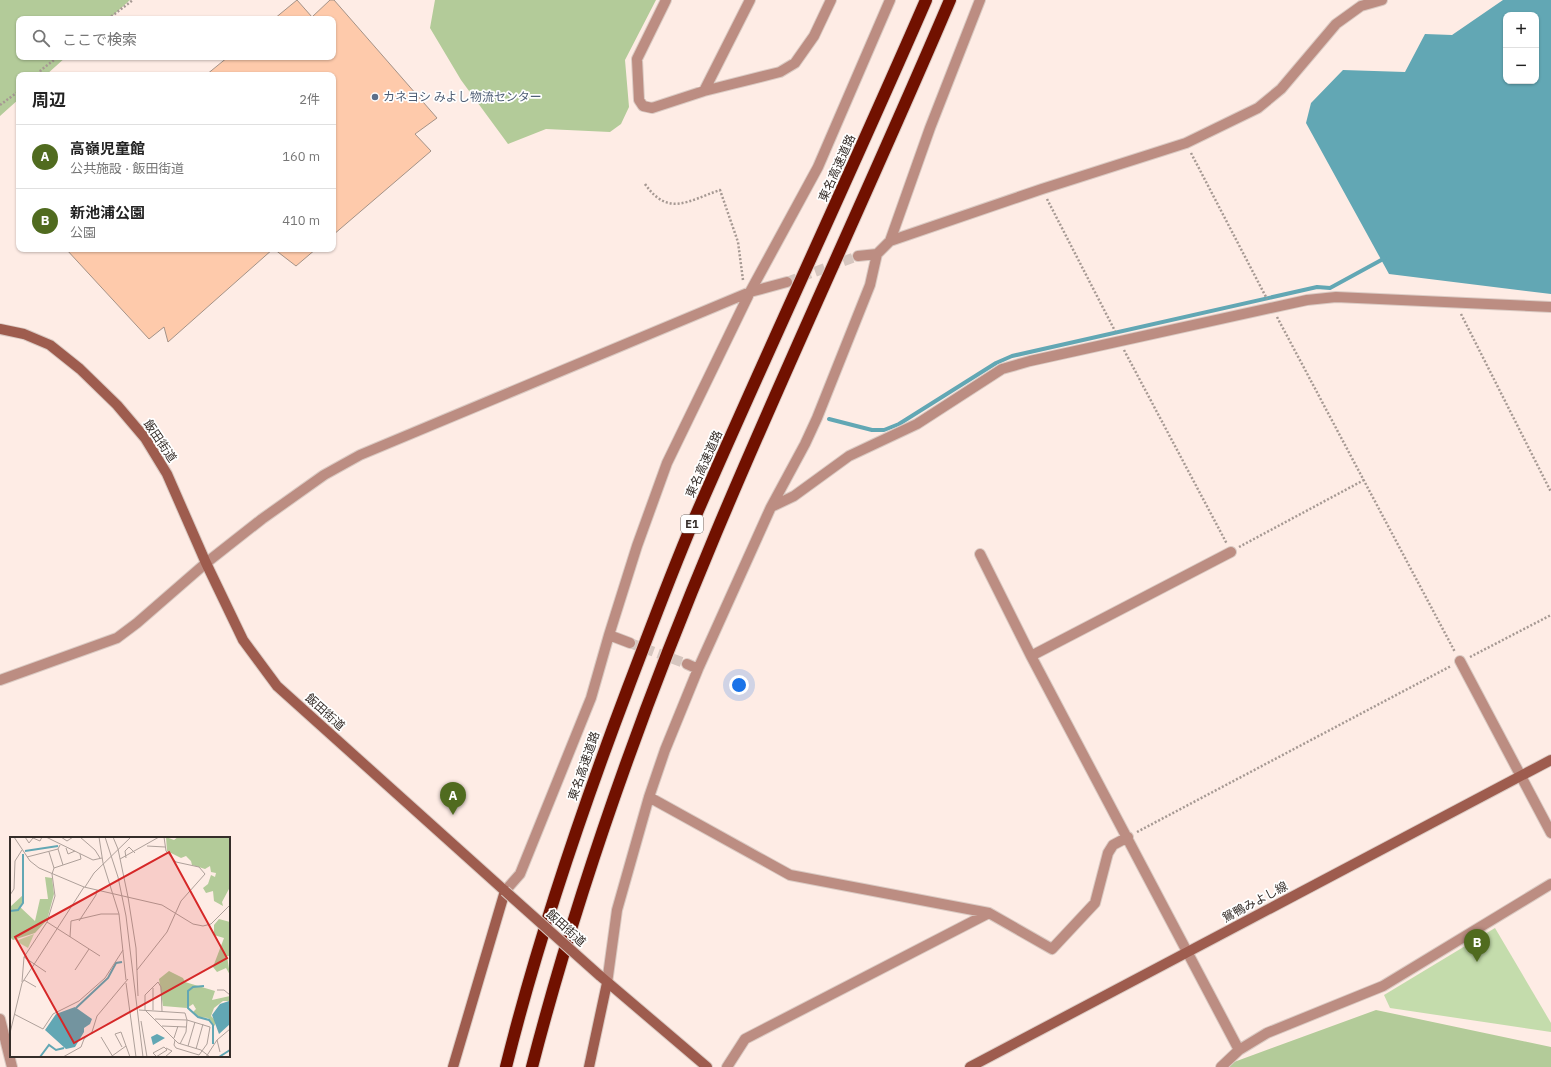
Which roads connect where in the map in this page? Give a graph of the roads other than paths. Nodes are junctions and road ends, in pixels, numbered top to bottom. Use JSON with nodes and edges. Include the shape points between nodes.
{"nodes":[{"id":1,"x":666,"y":0,"type":"edge"},
{"id":2,"x":750,"y":0,"type":"edge"},
{"id":3,"x":831,"y":0,"type":"edge"},
{"id":4,"x":890,"y":0,"type":"edge"},
{"id":5,"x":926,"y":0,"type":"edge"},
{"id":6,"x":950,"y":0,"type":"edge"},
{"id":7,"x":980,"y":0,"type":"edge"},
{"id":8,"x":1382,"y":0,"type":"edge"},
{"id":9,"x":704,"y":91,"type":"junction"},
{"id":10,"x":890,"y":241,"type":"junction"},
{"id":11,"x":877,"y":254,"type":"junction"},
{"id":12,"x":858,"y":256,"type":"tunnel mouth"},
{"id":13,"x":787,"y":282,"type":"tunnel mouth"},
{"id":14,"x":750,"y":292,"type":"junction"},
{"id":15,"x":1551,"y":307,"type":"edge"},
{"id":16,"x":0,"y":329,"type":"edge"},
{"id":17,"x":771,"y":507,"type":"junction"},
{"id":18,"x":1231,"y":552,"type":"road end"},
{"id":19,"x":980,"y":554,"type":"dead end"},
{"id":20,"x":206,"y":563,"type":"junction"},
{"id":21,"x":609,"y":635,"type":"junction"},
{"id":22,"x":630,"y":644,"type":"tunnel mouth"},
{"id":23,"x":1031,"y":656,"type":"junction"},
{"id":24,"x":1460,"y":662,"type":"road end"},
{"id":25,"x":687,"y":664,"type":"tunnel mouth"},
{"id":26,"x":698,"y":669,"type":"junction"},
{"id":27,"x":0,"y":680,"type":"edge"},
{"id":28,"x":1551,"y":760,"type":"edge"},
{"id":29,"x":1520,"y":776,"type":"junction"},
{"id":30,"x":649,"y":797,"type":"junction"},
{"id":31,"x":1551,"y":833,"type":"edge"},
{"id":32,"x":1128,"y":837,"type":"junction"},
{"id":33,"x":1551,"y":884,"type":"edge"},
{"id":34,"x":505,"y":891,"type":"junction"},
{"id":35,"x":989,"y":913,"type":"junction"},
{"id":36,"x":1189,"y":952,"type":"junction"},
{"id":37,"x":606,"y":983,"type":"junction"},
{"id":38,"x":0,"y":1020,"type":"edge"},
{"id":39,"x":1239,"y":1050,"type":"junction"},
{"id":40,"x":12,"y":1067,"type":"edge"},
{"id":41,"x":453,"y":1067,"type":"edge"},
{"id":42,"x":506,"y":1067,"type":"edge"},
{"id":43,"x":532,"y":1067,"type":"edge"},
{"id":44,"x":589,"y":1067,"type":"edge"},
{"id":45,"x":707,"y":1067,"type":"edge"},
{"id":46,"x":727,"y":1067,"type":"edge"},
{"id":47,"x":970,"y":1067,"type":"edge"},
{"id":48,"x":1221,"y":1067,"type":"edge"}],
"edges":[{"from":1,"to":9,"type":"street","via":[[636,59],[639,100],[643,106],[652,108]]},
{"from":2,"to":9,"type":"street"},
{"from":3,"to":9,"type":"street","via":[[814,36],[795,63],[780,72]]},
{"from":4,"to":14,"type":"street","via":[[818,167]]},
{"from":5,"to":42,"type":"highway","name":"東名高速道路","number":"E1","via":[[692,524],[649,633],[602,756],[556,893],[524,997]]},
{"from":6,"to":43,"type":"highway","number":"E1","via":[[768,412],[672,643],[626,764],[579,901]]},
{"from":7,"to":10,"type":"street","via":[[932,121]]},
{"from":8,"to":10,"type":"street","via":[[1360,6],[1336,24],[1281,89],[1258,108],[1186,143]]},
{"from":10,"to":11,"type":"street"},
{"from":11,"to":12,"type":"street"},
{"from":11,"to":17,"type":"street","via":[[870,285],[817,418]]},
{"from":13,"to":14,"type":"street"},
{"from":14,"to":20,"type":"street","via":[[360,455],[324,475]]},
{"from":14,"to":21,"type":"street","via":[[667,463]]},
{"from":15,"to":17,"type":"street","via":[[1336,297],[1307,300],[1030,361],[1002,369],[917,424],[849,456],[794,496]]},
{"from":16,"to":20,"type":"main road","name":"飯田街道","via":[[33,336],[56,348],[117,405],[145,438],[166,474]]},
{"from":17,"to":26,"type":"street"},
{"from":18,"to":23,"type":"street"},
{"from":19,"to":23,"type":"street"},
{"from":20,"to":27,"type":"street","via":[[117,638]]},
{"from":20,"to":34,"type":"main road","name":"飯田街道","via":[[243,640],[277,686]]},
{"from":21,"to":22,"type":"street"},
{"from":21,"to":34,"type":"street","via":[[586,713],[520,874]]},
{"from":23,"to":32,"type":"street"},
{"from":24,"to":29,"type":"street"},
{"from":25,"to":26,"type":"street"},
{"from":26,"to":30,"type":"street"},
{"from":28,"to":29,"type":"main road","name":"鴛鴨みよし線"},
{"from":29,"to":31,"type":"street"},
{"from":29,"to":36,"type":"main road","name":"鴛鴨みよし線"},
{"from":30,"to":35,"type":"street","via":[[790,875]]},
{"from":30,"to":37,"type":"street","via":[[617,910]]},
{"from":32,"to":35,"type":"street","via":[[1108,853],[1095,902],[1052,949]]},
{"from":32,"to":36,"type":"street"},
{"from":33,"to":39,"type":"street","via":[[1383,986],[1267,1033]]},
{"from":34,"to":37,"type":"main road","name":"飯田街道","bridge":true},
{"from":34,"to":41,"type":"main road"},
{"from":35,"to":46,"type":"street","via":[[745,1039]]},
{"from":36,"to":39,"type":"street"},
{"from":36,"to":47,"type":"main road","name":"鴛鴨みよし線"},
{"from":37,"to":44,"type":"main road"},
{"from":37,"to":45,"type":"main road","name":"飯田街道"},
{"from":38,"to":40,"type":"street"},
{"from":39,"to":48,"type":"street"}]}
